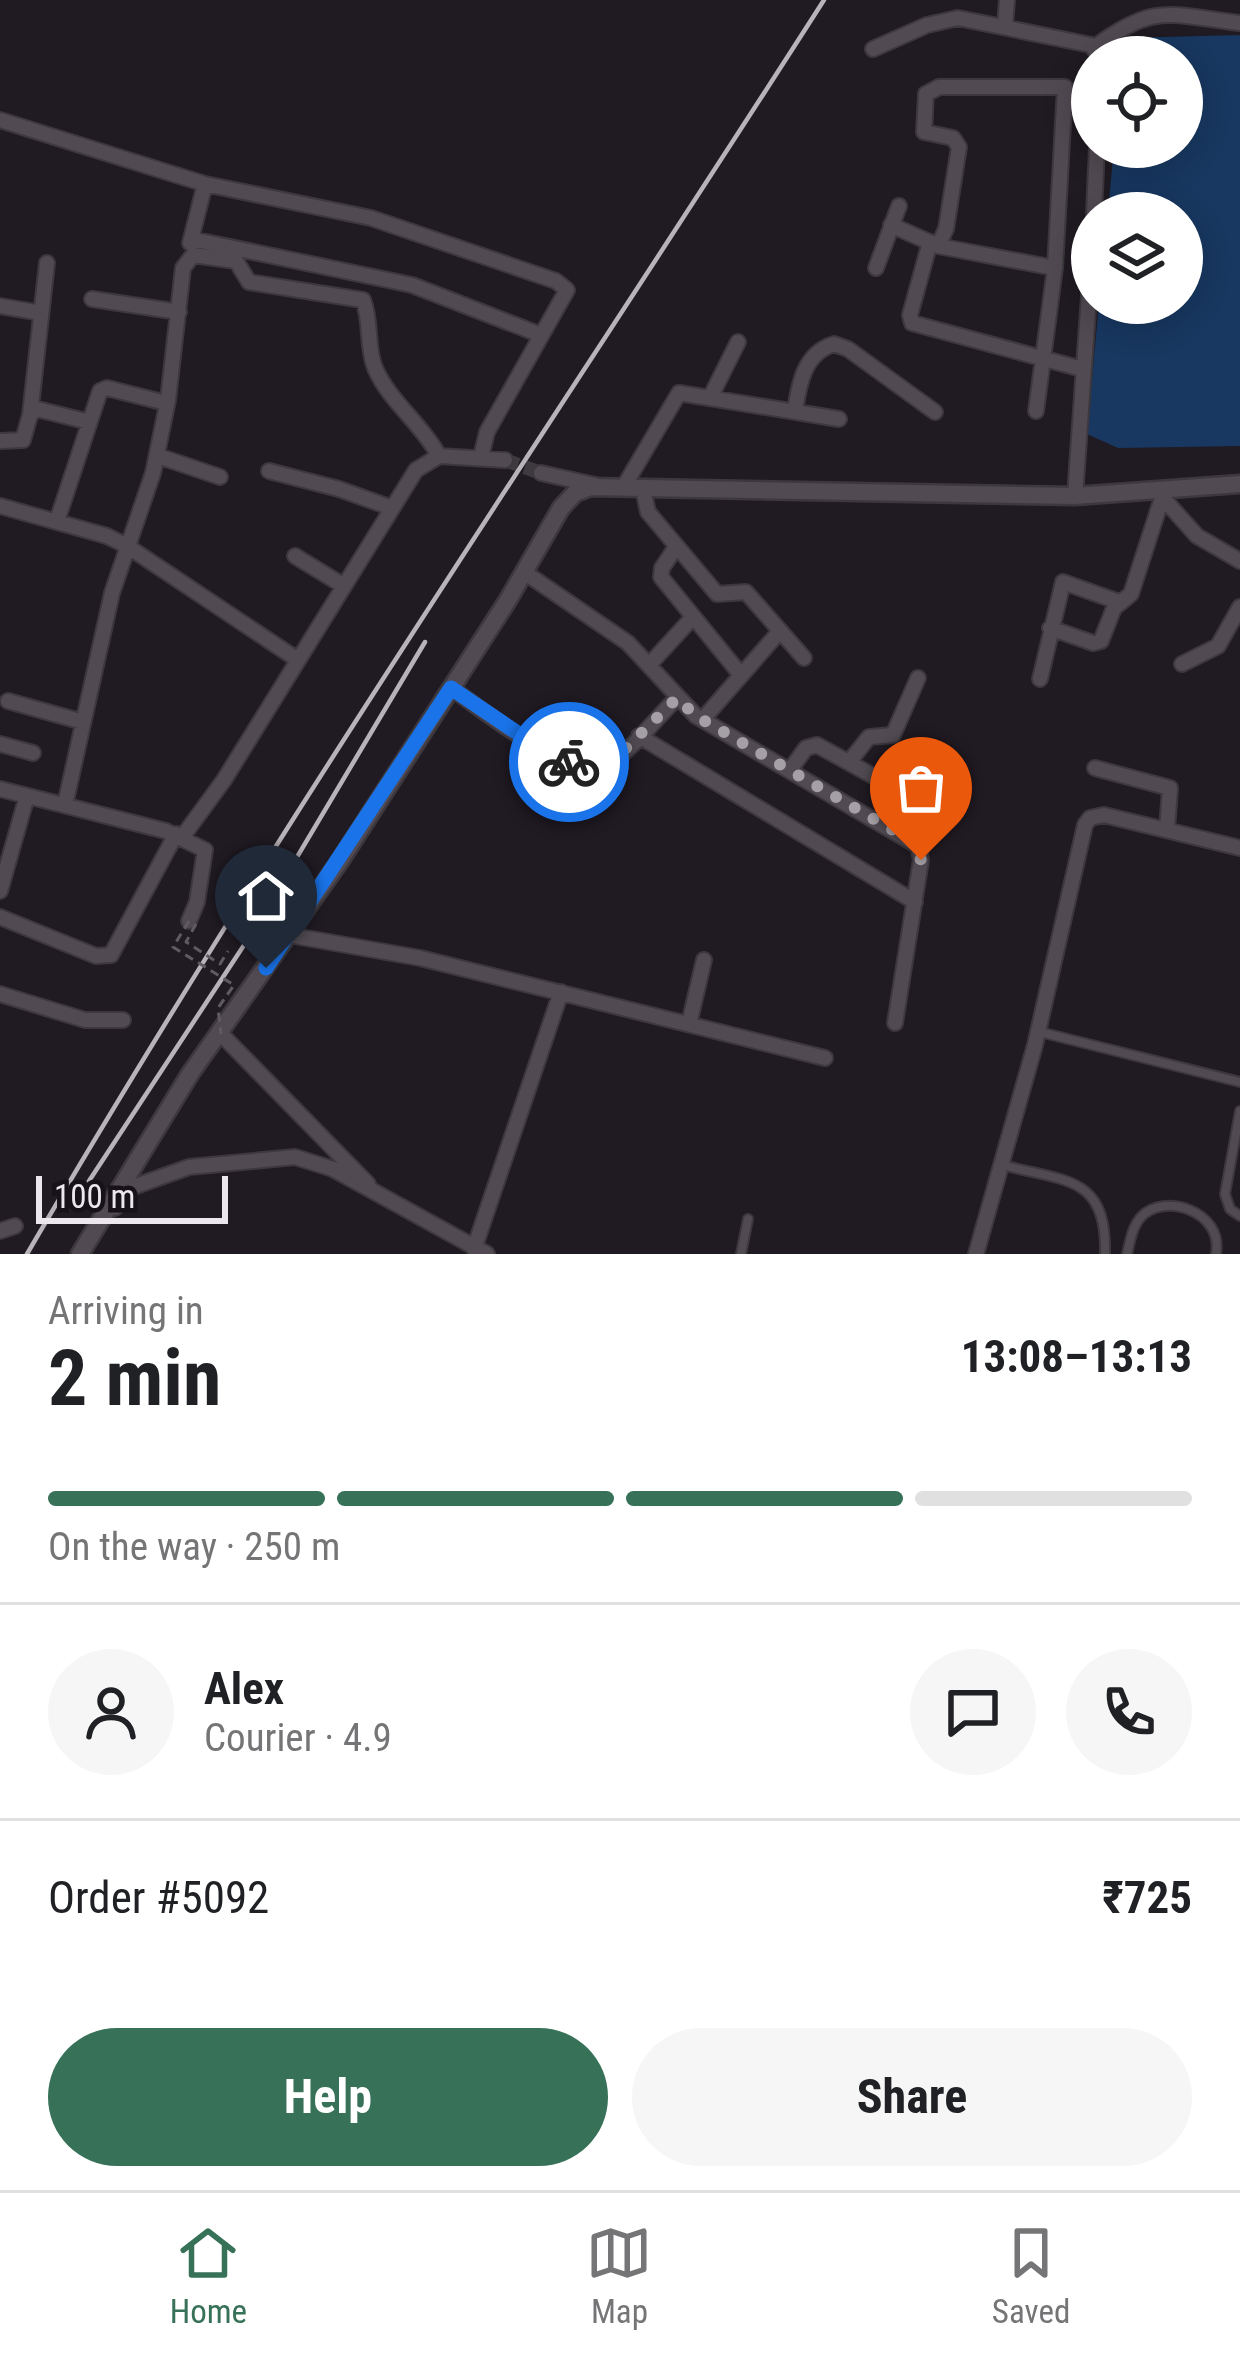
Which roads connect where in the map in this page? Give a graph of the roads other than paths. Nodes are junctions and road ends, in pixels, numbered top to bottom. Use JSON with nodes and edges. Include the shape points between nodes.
{"nodes":[{"id":1,"x":1007,"y":0,"type":"edge"},
{"id":2,"x":1240,"y":23,"type":"edge"},
{"id":3,"x":1005,"y":26,"type":"junction"},
{"id":4,"x":1118,"y":36,"type":"edge"},
{"id":5,"x":1071,"y":44,"type":"edge"},
{"id":6,"x":873,"y":49,"type":"dead end"},
{"id":7,"x":0,"y":120,"type":"edge"},
{"id":8,"x":205,"y":184,"type":"junction"},
{"id":9,"x":898,"y":206,"type":"dead end"},
{"id":10,"x":891,"y":225,"type":"junction"},
{"id":11,"x":191,"y":239,"type":"junction"},
{"id":12,"x":934,"y":244,"type":"junction"},
{"id":13,"x":186,"y":259,"type":"junction"},
{"id":14,"x":46,"y":262,"type":"dead end"},
{"id":15,"x":876,"y":268,"type":"dead end"},
{"id":16,"x":1054,"y":268,"type":"junction"},
{"id":17,"x":92,"y":299,"type":"dead end"},
{"id":18,"x":0,"y":306,"type":"edge"},
{"id":19,"x":179,"y":312,"type":"junction"},
{"id":20,"x":41,"y":313,"type":"junction"},
{"id":21,"x":1086,"y":324,"type":"edge"},
{"id":22,"x":541,"y":335,"type":"junction"},
{"id":23,"x":738,"y":342,"type":"dead end"},
{"id":24,"x":1045,"y":361,"type":"junction"},
{"id":25,"x":1082,"y":369,"type":"junction"},
{"id":26,"x":711,"y":397,"type":"junction"},
{"id":27,"x":168,"y":400,"type":"junction"},
{"id":28,"x":1036,"y":411,"type":"dead end"},
{"id":29,"x":795,"y":412,"type":"junction"},
{"id":30,"x":935,"y":412,"type":"dead end"},
{"id":31,"x":30,"y":415,"type":"junction"},
{"id":32,"x":838,"y":419,"type":"dead end"},
{"id":33,"x":89,"y":422,"type":"junction"},
{"id":34,"x":0,"y":441,"type":"edge"},
{"id":35,"x":158,"y":456,"type":"junction"},
{"id":36,"x":439,"y":456,"type":"junction"},
{"id":37,"x":481,"y":457,"type":"junction"},
{"id":38,"x":505,"y":460,"type":"tunnel mouth"},
{"id":39,"x":269,"y":471,"type":"dead end"},
{"id":40,"x":541,"y":473,"type":"tunnel mouth"},
{"id":41,"x":220,"y":477,"type":"dead end"},
{"id":42,"x":1240,"y":484,"type":"edge"},
{"id":43,"x":615,"y":488,"type":"junction"},
{"id":44,"x":644,"y":489,"type":"junction"},
{"id":45,"x":1159,"y":493,"type":"junction"},
{"id":46,"x":1076,"y":496,"type":"junction"},
{"id":47,"x":0,"y":506,"type":"edge"},
{"id":48,"x":392,"y":508,"type":"junction"},
{"id":49,"x":57,"y":521,"type":"junction"},
{"id":50,"x":127,"y":546,"type":"junction"},
{"id":51,"x":676,"y":547,"type":"junction"},
{"id":52,"x":295,"y":556,"type":"dead end"},
{"id":53,"x":1240,"y":560,"type":"edge"},
{"id":54,"x":524,"y":572,"type":"junction"},
{"id":55,"x":344,"y":586,"type":"junction"},
{"id":56,"x":1120,"y":602,"type":"junction"},
{"id":57,"x":1240,"y":607,"type":"edge"},
{"id":58,"x":693,"y":617,"type":"junction"},
{"id":59,"x":1051,"y":628,"type":"junction"},
{"id":60,"x":781,"y":631,"type":"junction"},
{"id":61,"x":803,"y":658,"type":"dead end"},
{"id":62,"x":298,"y":660,"type":"junction"},
{"id":63,"x":650,"y":664,"type":"junction"},
{"id":64,"x":1182,"y":664,"type":"dead end"},
{"id":65,"x":741,"y":674,"type":"junction"},
{"id":66,"x":918,"y":678,"type":"dead end"},
{"id":67,"x":1040,"y":679,"type":"dead end"},
{"id":68,"x":451,"y":688,"type":"junction"},
{"id":69,"x":677,"y":698,"type":"junction"},
{"id":70,"x":8,"y":701,"type":"dead end"},
{"id":71,"x":703,"y":719,"type":"junction"},
{"id":72,"x":83,"y":722,"type":"junction"},
{"id":73,"x":639,"y":736,"type":"junction"},
{"id":74,"x":0,"y":744,"type":"edge"},
{"id":75,"x":33,"y":753,"type":"dead end"},
{"id":76,"x":849,"y":762,"type":"junction"},
{"id":77,"x":1095,"y":768,"type":"dead end"},
{"id":78,"x":790,"y":770,"type":"junction"},
{"id":79,"x":884,"y":782,"type":"dead end"},
{"id":80,"x":0,"y":789,"type":"edge"},
{"id":81,"x":27,"y":796,"type":"junction"},
{"id":82,"x":64,"y":805,"type":"junction"},
{"id":83,"x":1167,"y":830,"type":"junction"},
{"id":84,"x":179,"y":835,"type":"junction"},
{"id":85,"x":1240,"y":848,"type":"edge"},
{"id":86,"x":0,"y":891,"type":"edge"},
{"id":87,"x":915,"y":902,"type":"junction"},
{"id":88,"x":0,"y":917,"type":"edge"},
{"id":89,"x":192,"y":923,"type":"road end"},
{"id":90,"x":289,"y":935,"type":"junction"},
{"id":91,"x":704,"y":960,"type":"dead end"},
{"id":92,"x":560,"y":992,"type":"junction"},
{"id":93,"x":0,"y":994,"type":"edge"},
{"id":94,"x":123,"y":1020,"type":"dead end"},
{"id":95,"x":895,"y":1023,"type":"dead end"},
{"id":96,"x":689,"y":1024,"type":"junction"},
{"id":97,"x":1038,"y":1032,"type":"junction"},
{"id":98,"x":220,"y":1034,"type":"junction"},
{"id":99,"x":825,"y":1058,"type":"dead end"},
{"id":100,"x":1240,"y":1082,"type":"edge"},
{"id":101,"x":1240,"y":1111,"type":"edge"},
{"id":102,"x":1001,"y":1165,"type":"junction"},
{"id":103,"x":378,"y":1195,"type":"junction"},
{"id":104,"x":1240,"y":1216,"type":"edge"},
{"id":105,"x":748,"y":1219,"type":"dead end"},
{"id":106,"x":88,"y":1246,"type":"edge"},
{"id":107,"x":480,"y":1251,"type":"edge"},
{"id":108,"x":741,"y":1254,"type":"edge"},
{"id":109,"x":976,"y":1254,"type":"edge"},
{"id":110,"x":1105,"y":1254,"type":"edge"},
{"id":111,"x":1127,"y":1254,"type":"edge"},
{"id":112,"x":1216,"y":1254,"type":"edge"}],
"edges":[{"from":1,"to":3,"type":"street"},
{"from":2,"to":4,"type":"street","via":[[1143,16]]},
{"from":3,"to":5,"type":"street"},
{"from":3,"to":6,"type":"street","via":[[946,20]]},
{"from":7,"to":8,"type":"street"},
{"from":8,"to":11,"type":"street"},
{"from":8,"to":22,"type":"street","via":[[370,218],[556,281],[567,290]]},
{"from":9,"to":10,"type":"street"},
{"from":10,"to":12,"type":"street"},
{"from":10,"to":15,"type":"street"},
{"from":11,"to":13,"type":"street"},
{"from":11,"to":22,"type":"street","via":[[412,285]]},
{"from":12,"to":16,"type":"street"},
{"from":12,"to":16,"type":"street","via":[[946,229],[959,147],[924,132],[926,94],[939,87],[1061,86],[1067,93]]},
{"from":12,"to":24,"type":"street","via":[[912,323]]},
{"from":13,"to":19,"type":"street"},
{"from":13,"to":36,"type":"street","via":[[231,258],[249,282],[364,300],[375,368]]},
{"from":14,"to":20,"type":"street"},
{"from":16,"to":24,"type":"street"},
{"from":17,"to":19,"type":"street"},
{"from":18,"to":20,"type":"street"},
{"from":19,"to":27,"type":"street"},
{"from":20,"to":31,"type":"street"},
{"from":21,"to":25,"type":"street"},
{"from":22,"to":37,"type":"street"},
{"from":23,"to":26,"type":"street"},
{"from":24,"to":25,"type":"street"},
{"from":24,"to":28,"type":"street"},
{"from":25,"to":46,"type":"street"},
{"from":26,"to":29,"type":"street"},
{"from":26,"to":43,"type":"street","via":[[676,394]]},
{"from":27,"to":33,"type":"street","via":[[106,388]]},
{"from":27,"to":35,"type":"street"},
{"from":29,"to":30,"type":"street","via":[[812,357],[834,344]]},
{"from":29,"to":32,"type":"street"},
{"from":31,"to":33,"type":"street","via":[[43,409]]},
{"from":31,"to":34,"type":"street","via":[[23,440]]},
{"from":33,"to":49,"type":"street"},
{"from":35,"to":41,"type":"street"},
{"from":35,"to":50,"type":"street"},
{"from":36,"to":37,"type":"street"},
{"from":36,"to":48,"type":"street","via":[[416,470]]},
{"from":37,"to":38,"type":"street"},
{"from":39,"to":48,"type":"street"},
{"from":40,"to":43,"type":"street"},
{"from":42,"to":45,"type":"street"},
{"from":43,"to":44,"type":"street"},
{"from":43,"to":54,"type":"street","via":[[575,493]]},
{"from":44,"to":46,"type":"street"},
{"from":44,"to":51,"type":"street","via":[[648,512]]},
{"from":45,"to":46,"type":"street"},
{"from":45,"to":53,"type":"street","via":[[1187,528]]},
{"from":45,"to":56,"type":"street","via":[[1131,594]]},
{"from":47,"to":49,"type":"street"},
{"from":48,"to":55,"type":"street"},
{"from":49,"to":50,"type":"street"},
{"from":50,"to":62,"type":"street"},
{"from":50,"to":72,"type":"street"},
{"from":51,"to":58,"type":"street","via":[[662,577]]},
{"from":51,"to":60,"type":"street","via":[[716,594],[746,592]]},
{"from":52,"to":55,"type":"street"},
{"from":54,"to":63,"type":"street"},
{"from":54,"to":68,"type":"street"},
{"from":55,"to":62,"type":"street"},
{"from":56,"to":59,"type":"street","via":[[1096,644]]},
{"from":56,"to":59,"type":"street","via":[[1063,582]]},
{"from":57,"to":64,"type":"street","via":[[1218,646]]},
{"from":58,"to":63,"type":"street"},
{"from":58,"to":65,"type":"street"},
{"from":59,"to":67,"type":"street"},
{"from":60,"to":61,"type":"street"},
{"from":60,"to":65,"type":"street"},
{"from":62,"to":84,"type":"street","via":[[224,781]]},
{"from":63,"to":69,"type":"street"},
{"from":65,"to":71,"type":"street"},
{"from":66,"to":76,"type":"street","via":[[893,735],[869,736]]},
{"from":68,"to":73,"type":"street","via":[[574,764],[603,767]]},
{"from":68,"to":90,"type":"street"},
{"from":69,"to":71,"type":"street"},
{"from":69,"to":73,"type":"street"},
{"from":70,"to":72,"type":"street"},
{"from":71,"to":78,"type":"street"},
{"from":72,"to":82,"type":"street"},
{"from":73,"to":87,"type":"street"},
{"from":74,"to":75,"type":"street"},
{"from":76,"to":78,"type":"street","via":[[811,745]]},
{"from":76,"to":79,"type":"street"},
{"from":77,"to":83,"type":"street","via":[[1170,788]]},
{"from":78,"to":87,"type":"street","via":[[917,846]]},
{"from":80,"to":81,"type":"street"},
{"from":81,"to":82,"type":"street"},
{"from":81,"to":86,"type":"street"},
{"from":82,"to":84,"type":"street"},
{"from":83,"to":85,"type":"street"},
{"from":83,"to":97,"type":"street","via":[[1090,818]]},
{"from":84,"to":88,"type":"street","via":[[111,956]]},
{"from":84,"to":89,"type":"street","via":[[206,850]]},
{"from":87,"to":95,"type":"street"},
{"from":90,"to":92,"type":"street"},
{"from":90,"to":98,"type":"street"},
{"from":91,"to":96,"type":"street"},
{"from":92,"to":96,"type":"street"},
{"from":92,"to":107,"type":"street"},
{"from":93,"to":94,"type":"street","via":[[86,1020]]},
{"from":96,"to":99,"type":"street"},
{"from":97,"to":100,"type":"lane"},
{"from":97,"to":102,"type":"street"},
{"from":98,"to":103,"type":"street"},
{"from":98,"to":106,"type":"street"},
{"from":101,"to":104,"type":"lane","via":[[1225,1194]]},
{"from":102,"to":109,"type":"street"},
{"from":102,"to":110,"type":"lane","via":[[1086,1190],[1099,1205]]},
{"from":103,"to":106,"type":"street","via":[[295,1157],[189,1167],[133,1187]]},
{"from":103,"to":107,"type":"street"},
{"from":105,"to":108,"type":"lane"},
{"from":111,"to":112,"type":"lane","via":[[1136,1224],[1157,1207],[1208,1220]]}]}
